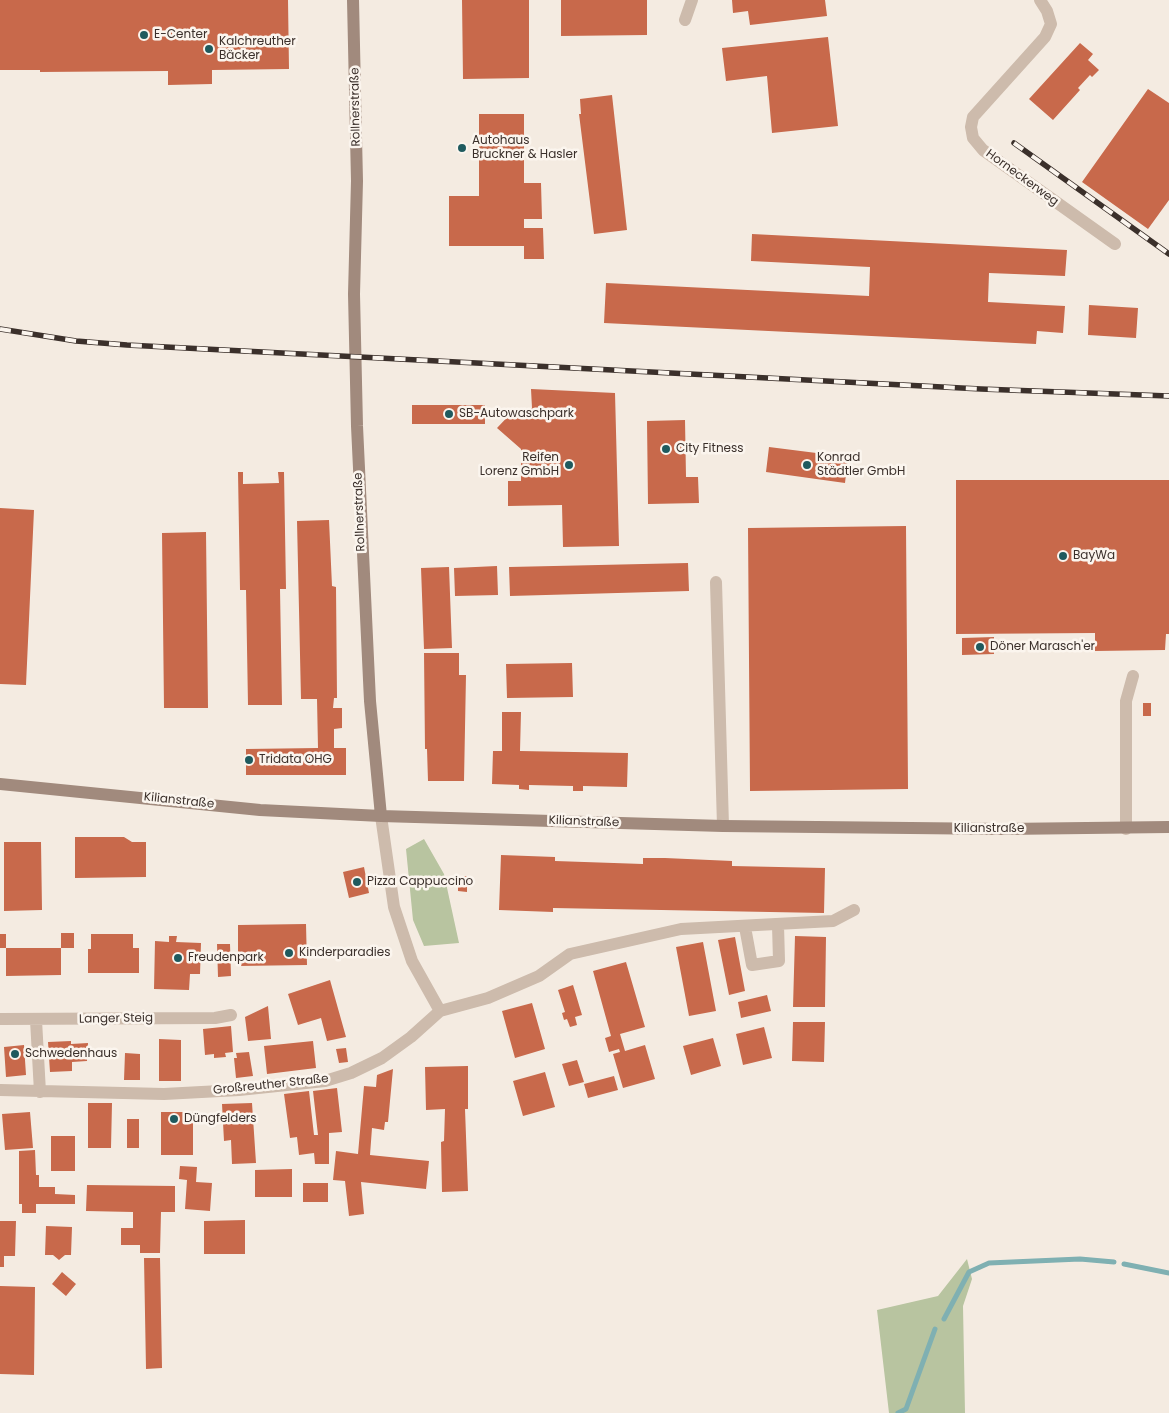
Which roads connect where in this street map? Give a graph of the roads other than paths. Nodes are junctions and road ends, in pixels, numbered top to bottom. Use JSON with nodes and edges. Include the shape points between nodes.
{"nodes":[{"id":1,"x":353,"y":0,"type":"edge"},
{"id":2,"x":692,"y":0,"type":"edge"},
{"id":3,"x":1040,"y":0,"type":"edge"},
{"id":4,"x":685,"y":20,"type":"dead end"},
{"id":5,"x":1115,"y":244,"type":"dead end"},
{"id":6,"x":716,"y":582,"type":"dead end"},
{"id":7,"x":1133,"y":676,"type":"dead end"},
{"id":8,"x":0,"y":784,"type":"edge"},
{"id":9,"x":380,"y":816,"type":"junction"},
{"id":10,"x":722,"y":826,"type":"junction"},
{"id":11,"x":1169,"y":827,"type":"edge"},
{"id":12,"x":1126,"y":829,"type":"junction"},
{"id":13,"x":854,"y":910,"type":"dead end"},
{"id":14,"x":778,"y":925,"type":"junction"},
{"id":15,"x":745,"y":927,"type":"junction"},
{"id":16,"x":440,"y":1011,"type":"junction"},
{"id":17,"x":232,"y":1015,"type":"dead end"},
{"id":18,"x":0,"y":1019,"type":"edge"},
{"id":19,"x":36,"y":1020,"type":"junction"},
{"id":20,"x":0,"y":1090,"type":"edge"},
{"id":21,"x":40,"y":1092,"type":"junction"}],
"edges":[{"from":1,"to":9,"type":"main road","name":"Rollnerstraße","via":[[357,426],[370,694]]},
{"from":2,"to":4,"type":"street"},
{"from":3,"to":5,"type":"street","name":"Horneckerweg","via":[[1048,11],[1051,24],[1045,37],[973,116],[973,138],[983,150]]},
{"from":6,"to":10,"type":"street"},
{"from":7,"to":12,"type":"street","via":[[1126,701]]},
{"from":8,"to":9,"type":"main road","name":"Kilianstraße","via":[[260,810]]},
{"from":9,"to":10,"type":"main road","name":"Kilianstraße"},
{"from":9,"to":16,"type":"street","name":"Rollnerstraße","via":[[394,907],[412,961]]},
{"from":10,"to":12,"type":"main road","name":"Kilianstraße"},
{"from":11,"to":12,"type":"main road","name":"Kilianstraße"},
{"from":13,"to":14,"type":"street","name":"Großreuther Straße","via":[[833,921]]},
{"from":14,"to":15,"type":"street","name":"Großreuther Straße"},
{"from":14,"to":15,"type":"street","via":[[779,961],[752,965]]},
{"from":15,"to":16,"type":"street","name":"Großreuther Straße","via":[[681,929],[570,954],[539,976],[488,998]]},
{"from":16,"to":21,"type":"street","name":"Großreuther Straße","via":[[382,1058],[326,1081],[164,1094]]},
{"from":17,"to":19,"type":"street","name":"Langer Steig","via":[[215,1018]]},
{"from":18,"to":19,"type":"street","name":"Langer Steig"},
{"from":19,"to":21,"type":"street"},
{"from":20,"to":21,"type":"street","name":"Großreuther Straße"}]}
